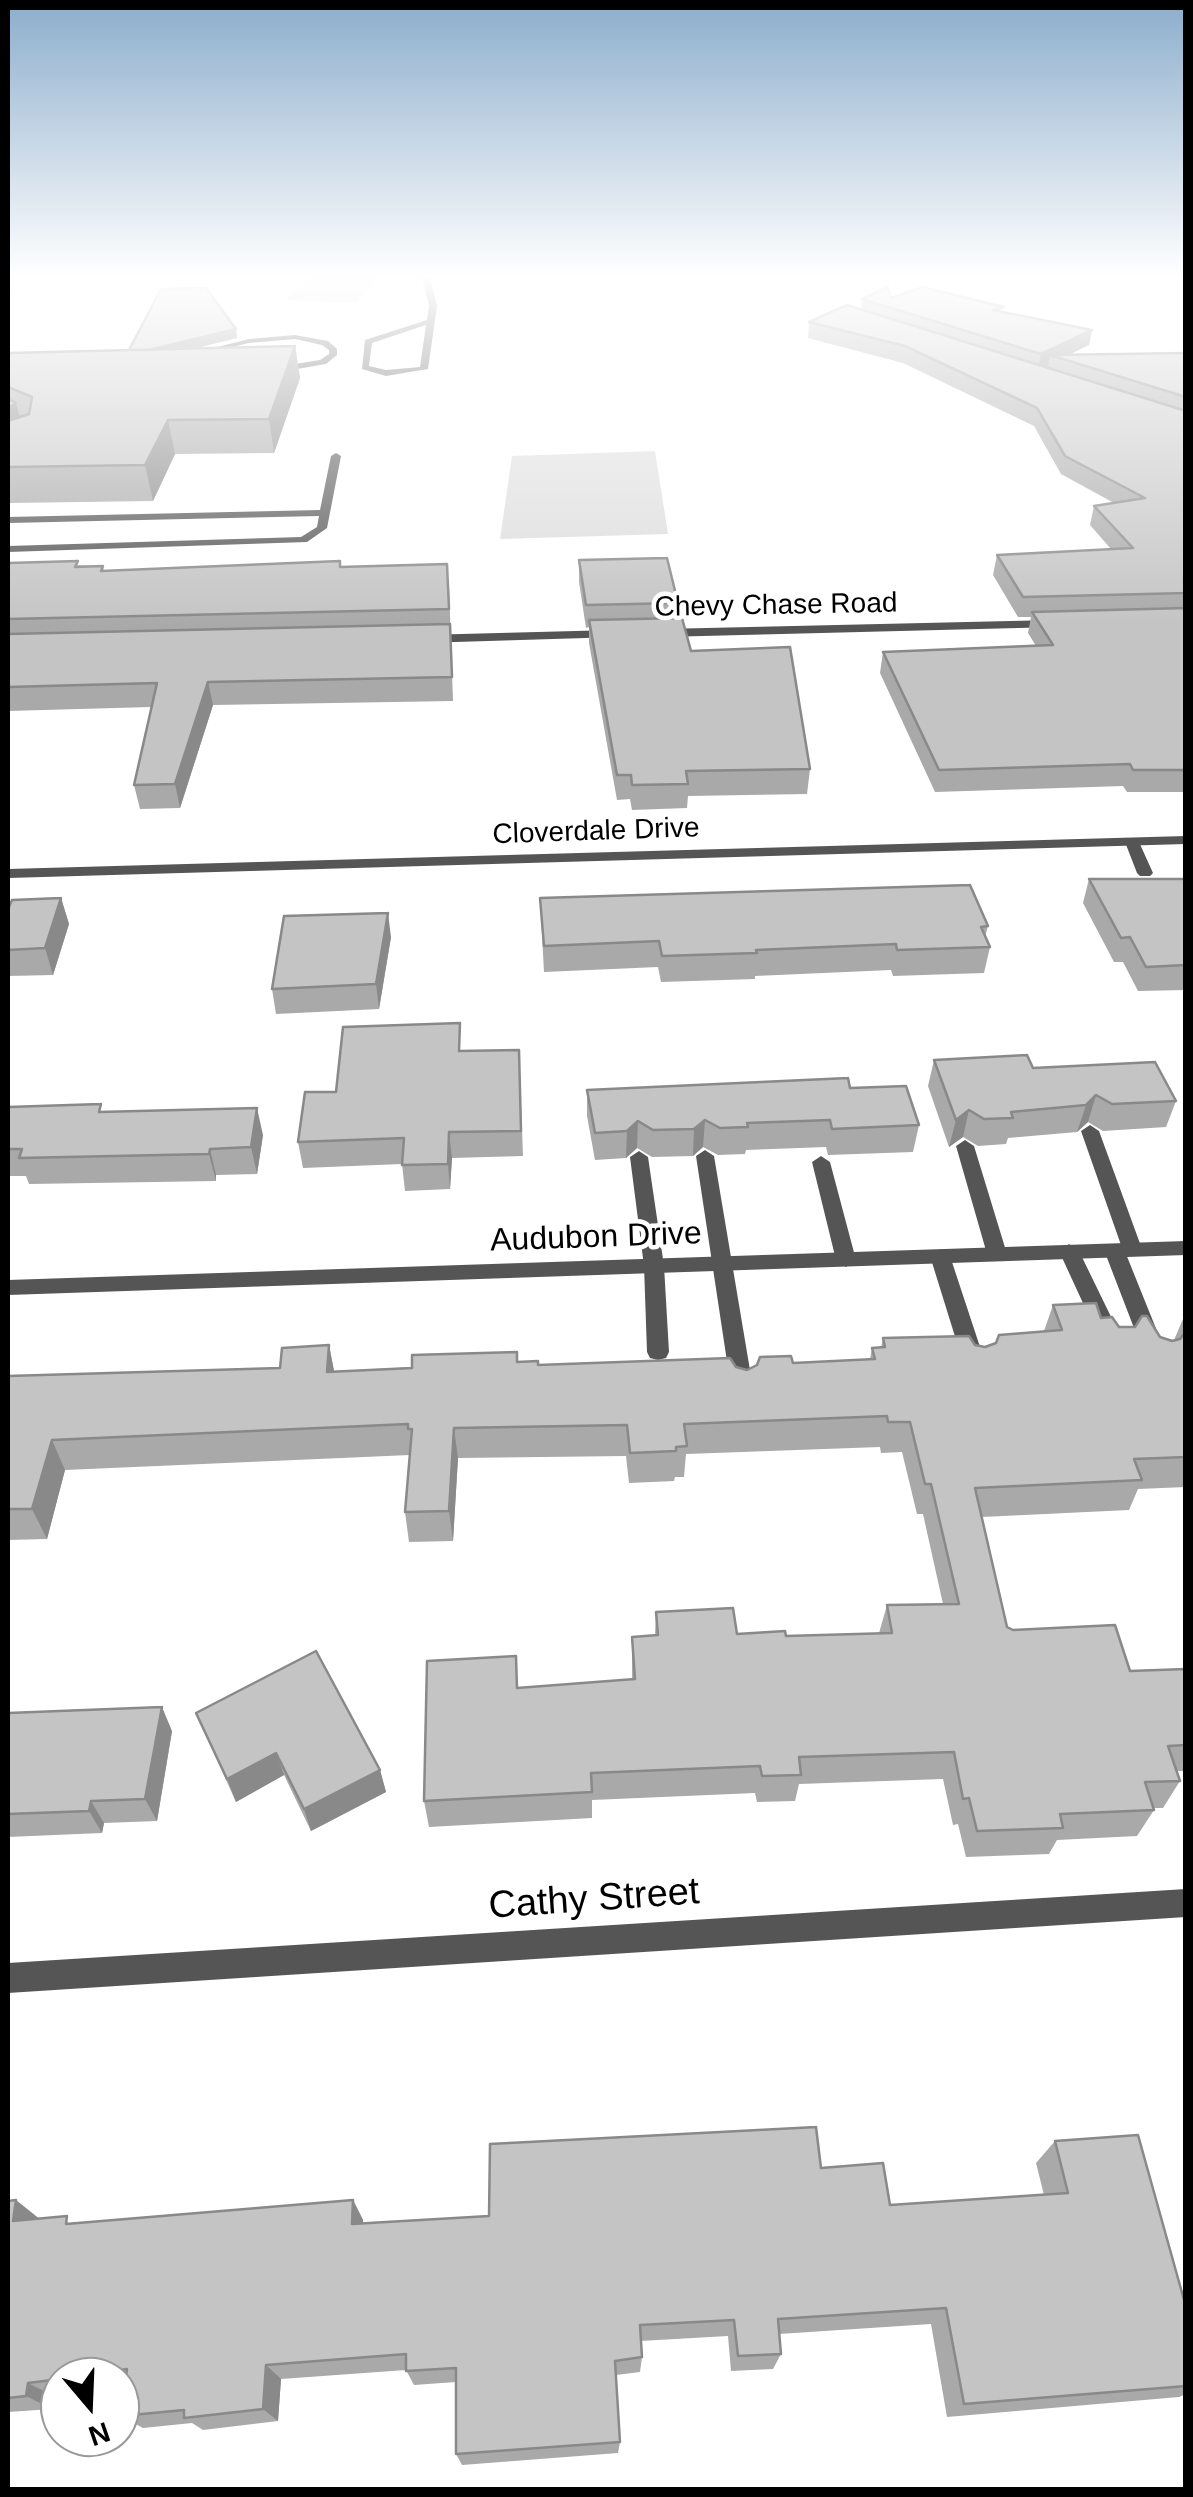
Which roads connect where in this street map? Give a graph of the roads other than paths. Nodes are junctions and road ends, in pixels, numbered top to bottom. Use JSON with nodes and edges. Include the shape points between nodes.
{"nodes":[{"id":1,"x":336,"y":456,"type":"dead end"},
{"id":2,"x":325,"y":513,"type":"junction"},
{"id":3,"x":8,"y":520,"type":"edge"},
{"id":4,"x":8,"y":549,"type":"edge"},
{"id":5,"x":1066,"y":624,"type":"edge"},
{"id":6,"x":626,"y":634,"type":"edge"},
{"id":7,"x":646,"y":634,"type":"edge"},
{"id":8,"x":407,"y":640,"type":"edge"},
{"id":9,"x":1186,"y":840,"type":"edge"},
{"id":10,"x":1132,"y":842,"type":"junction"},
{"id":11,"x":1145,"y":873,"type":"dead end"},
{"id":12,"x":8,"y":874,"type":"edge"},
{"id":13,"x":1090,"y":1131,"type":"edge"},
{"id":14,"x":965,"y":1146,"type":"dead end"},
{"id":15,"x":705,"y":1156,"type":"dead end"},
{"id":16,"x":639,"y":1157,"type":"dead end"},
{"id":17,"x":821,"y":1162,"type":"dead end"},
{"id":18,"x":1186,"y":1248,"type":"edge"},
{"id":19,"x":1123,"y":1250,"type":"junction"},
{"id":20,"x":1070,"y":1252,"type":"junction"},
{"id":21,"x":997,"y":1254,"type":"junction"},
{"id":22,"x":940,"y":1256,"type":"junction"},
{"id":23,"x":846,"y":1260,"type":"junction"},
{"id":24,"x":722,"y":1264,"type":"junction"},
{"id":25,"x":654,"y":1266,"type":"junction"},
{"id":26,"x":8,"y":1288,"type":"edge"},
{"id":27,"x":1115,"y":1348,"type":"edge"},
{"id":28,"x":658,"y":1352,"type":"dead end"},
{"id":29,"x":1158,"y":1360,"type":"edge"},
{"id":30,"x":975,"y":1366,"type":"edge"},
{"id":31,"x":742,"y":1388,"type":"edge"},
{"id":32,"x":1186,"y":1903,"type":"edge"},
{"id":33,"x":8,"y":1978,"type":"edge"}],
"edges":[{"from":1,"to":2,"type":"street"},
{"from":2,"to":3,"type":"street"},
{"from":2,"to":4,"type":"street","via":[[316,534],[291,542]]},
{"from":5,"to":7,"type":"street","name":"Chevy Chase Road"},
{"from":6,"to":8,"type":"street","name":"Chevy Chase Road"},
{"from":9,"to":10,"type":"street","name":"Cloverdale Drive"},
{"from":10,"to":11,"type":"street"},
{"from":10,"to":12,"type":"street","name":"Cloverdale Drive"},
{"from":13,"to":19,"type":"street"},
{"from":14,"to":21,"type":"street"},
{"from":15,"to":24,"type":"street"},
{"from":16,"to":25,"type":"street"},
{"from":17,"to":23,"type":"street"},
{"from":18,"to":19,"type":"street","name":"Audubon Drive"},
{"from":19,"to":20,"type":"street","name":"Audubon Drive"},
{"from":19,"to":29,"type":"street"},
{"from":20,"to":21,"type":"street","name":"Audubon Drive"},
{"from":20,"to":27,"type":"street"},
{"from":21,"to":22,"type":"street","name":"Audubon Drive"},
{"from":22,"to":23,"type":"street","name":"Audubon Drive"},
{"from":22,"to":30,"type":"street"},
{"from":23,"to":24,"type":"street","name":"Audubon Drive"},
{"from":24,"to":25,"type":"street","name":"Audubon Drive"},
{"from":24,"to":31,"type":"street"},
{"from":25,"to":26,"type":"street","name":"Audubon Drive"},
{"from":25,"to":28,"type":"street"},
{"from":32,"to":33,"type":"street","name":"Cathy Street"}]}
